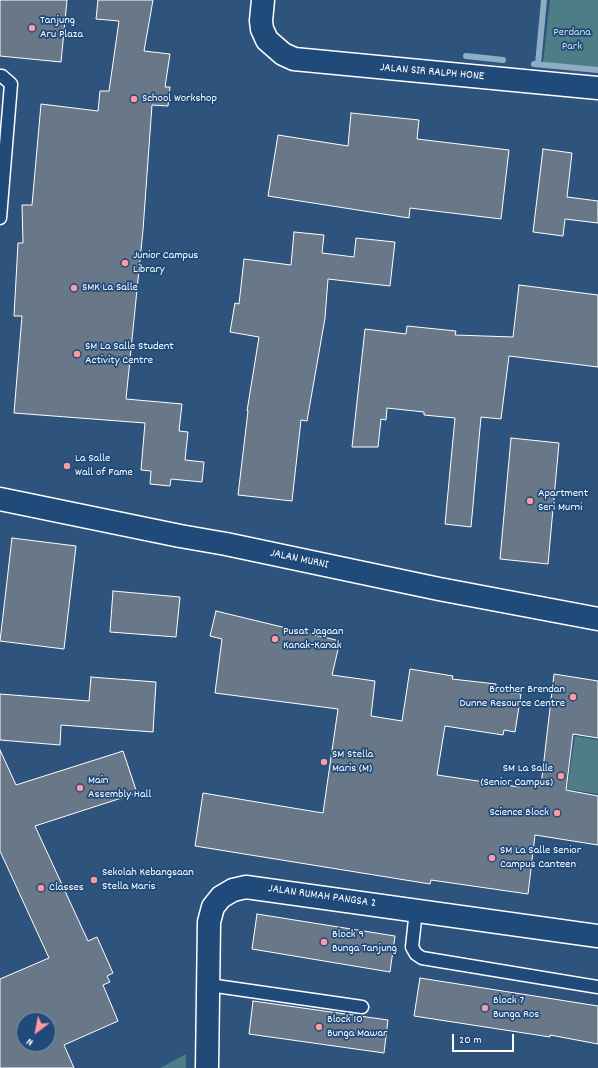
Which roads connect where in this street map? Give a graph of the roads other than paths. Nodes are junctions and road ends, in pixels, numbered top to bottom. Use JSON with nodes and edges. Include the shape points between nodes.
{"nodes":[{"id":1,"x":263,"y":0,"type":"edge"},
{"id":2,"x":0,"y":76,"type":"edge"},
{"id":3,"x":598,"y":88,"type":"edge"},
{"id":4,"x":0,"y":218,"type":"edge"},
{"id":5,"x":0,"y":499,"type":"edge"},
{"id":6,"x":598,"y":619,"type":"edge"},
{"id":7,"x":416,"y":910,"type":"junction"},
{"id":8,"x":598,"y":936,"type":"edge"},
{"id":9,"x":208,"y":985,"type":"junction"},
{"id":10,"x":598,"y":988,"type":"edge"},
{"id":11,"x":362,"y":1007,"type":"dead end"},
{"id":12,"x":207,"y":1068,"type":"edge"}],
"edges":[{"from":1,"to":3,"type":"street","name":"JALAN SIR RALPH HONE","via":[[261,21],[267,40],[283,54],[294,59]]},
{"from":2,"to":4,"type":"lane","via":[[11,84]]},
{"from":5,"to":6,"type":"street","name":"JALAN MURNI"},
{"from":7,"to":8,"type":"street","name":"JALAN RUMAH PANGSA 2"},
{"from":7,"to":9,"type":"street","name":"JALAN RUMAH PANGSA 2","via":[[246,887],[233,890],[221,897],[213,907],[209,922]]},
{"from":7,"to":10,"type":"lane","via":[[412,947],[422,958]]},
{"from":9,"to":11,"type":"lane"},
{"from":9,"to":12,"type":"street","name":"JALAN RUMAH PANGSA 2"}]}
